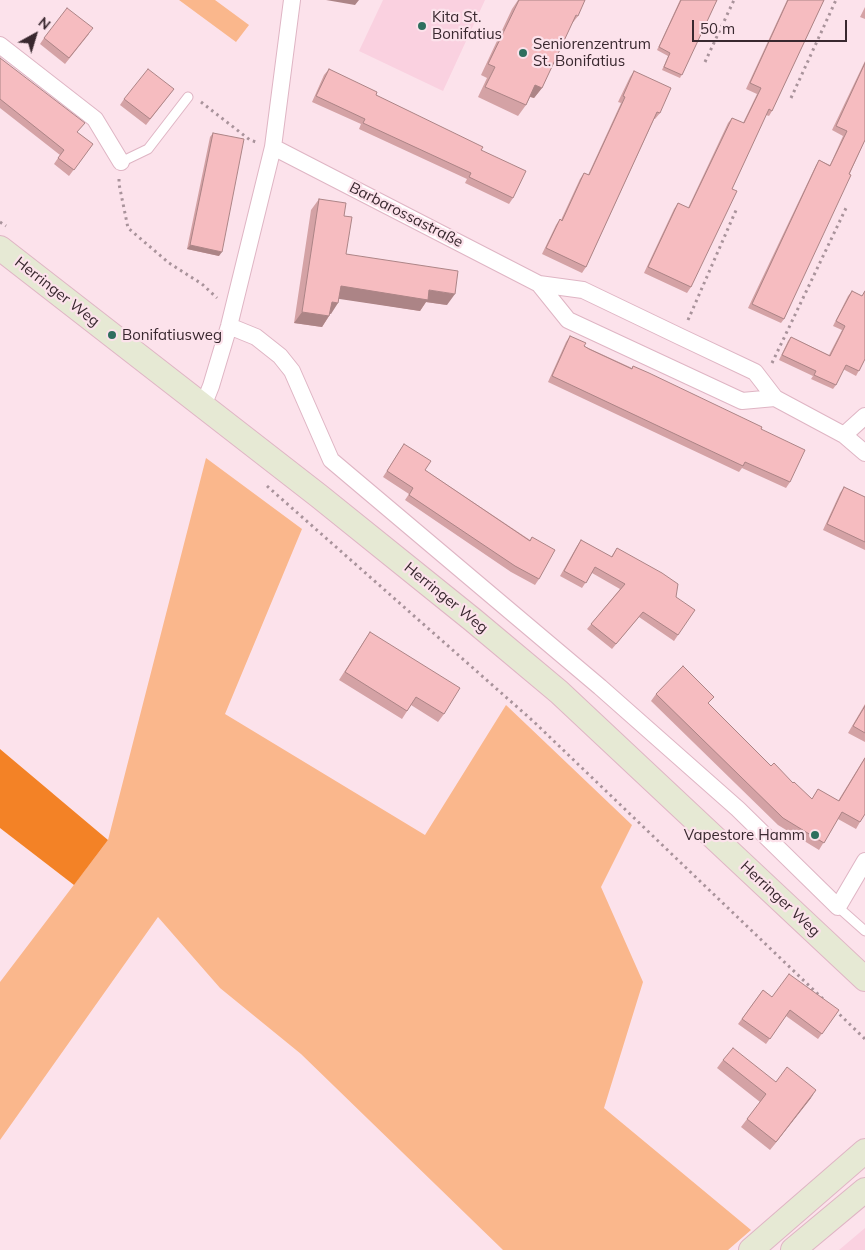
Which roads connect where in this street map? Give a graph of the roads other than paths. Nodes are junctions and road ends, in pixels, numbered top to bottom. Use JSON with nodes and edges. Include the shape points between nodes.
{"nodes":[{"id":1,"x":292,"y":0,"type":"edge"},
{"id":2,"x":0,"y":45,"type":"edge"},
{"id":3,"x":188,"y":97,"type":"road end"},
{"id":4,"x":273,"y":147,"type":"junction"},
{"id":5,"x":122,"y":162,"type":"joint"},
{"id":6,"x":0,"y":248,"type":"edge"},
{"id":7,"x":540,"y":284,"type":"junction"},
{"id":8,"x":231,"y":318,"type":"junction"},
{"id":9,"x":775,"y":398,"type":"junction"},
{"id":10,"x":200,"y":405,"type":"junction"},
{"id":11,"x":865,"y":416,"type":"edge"},
{"id":12,"x":844,"y":435,"type":"junction"},
{"id":13,"x":865,"y":453,"type":"edge"},
{"id":14,"x":865,"y":860,"type":"edge"},
{"id":15,"x":838,"y":907,"type":"junction"},
{"id":16,"x":865,"y":931,"type":"edge"},
{"id":17,"x":865,"y":979,"type":"edge"},
{"id":18,"x":865,"y":1151,"type":"edge"},
{"id":19,"x":865,"y":1190,"type":"edge"},
{"id":20,"x":752,"y":1250,"type":"edge"},
{"id":21,"x":793,"y":1250,"type":"edge"}],
"edges":[{"from":1,"to":4,"type":"street"},
{"from":2,"to":5,"type":"street","via":[[95,119]]},
{"from":3,"to":5,"type":"lane","via":[[148,149]]},
{"from":4,"to":7,"type":"street","name":"Barbarossastraße"},
{"from":4,"to":8,"type":"street"},
{"from":6,"to":10,"type":"main road","name":"Herringer Weg"},
{"from":7,"to":9,"type":"street","name":"Barbarossastraße","via":[[582,290],[754,372]]},
{"from":7,"to":9,"type":"street","name":"Barbarossastraße","via":[[568,320],[742,401]]},
{"from":8,"to":10,"type":"street","via":[[211,386]]},
{"from":8,"to":15,"type":"street","name":"Herringer Weg","via":[[280,356],[292,371],[331,460],[738,809]]},
{"from":9,"to":12,"type":"street","name":"Barbarossastraße"},
{"from":10,"to":17,"type":"main road","name":"Herringer Weg","via":[[326,502],[558,692]]},
{"from":11,"to":12,"type":"street"},
{"from":12,"to":13,"type":"street","name":"Barbarossastraße"},
{"from":14,"to":15,"type":"street"},
{"from":15,"to":16,"type":"lane","name":"Herringer Weg"},
{"from":18,"to":20,"type":"main road"},
{"from":19,"to":21,"type":"main road"}]}
